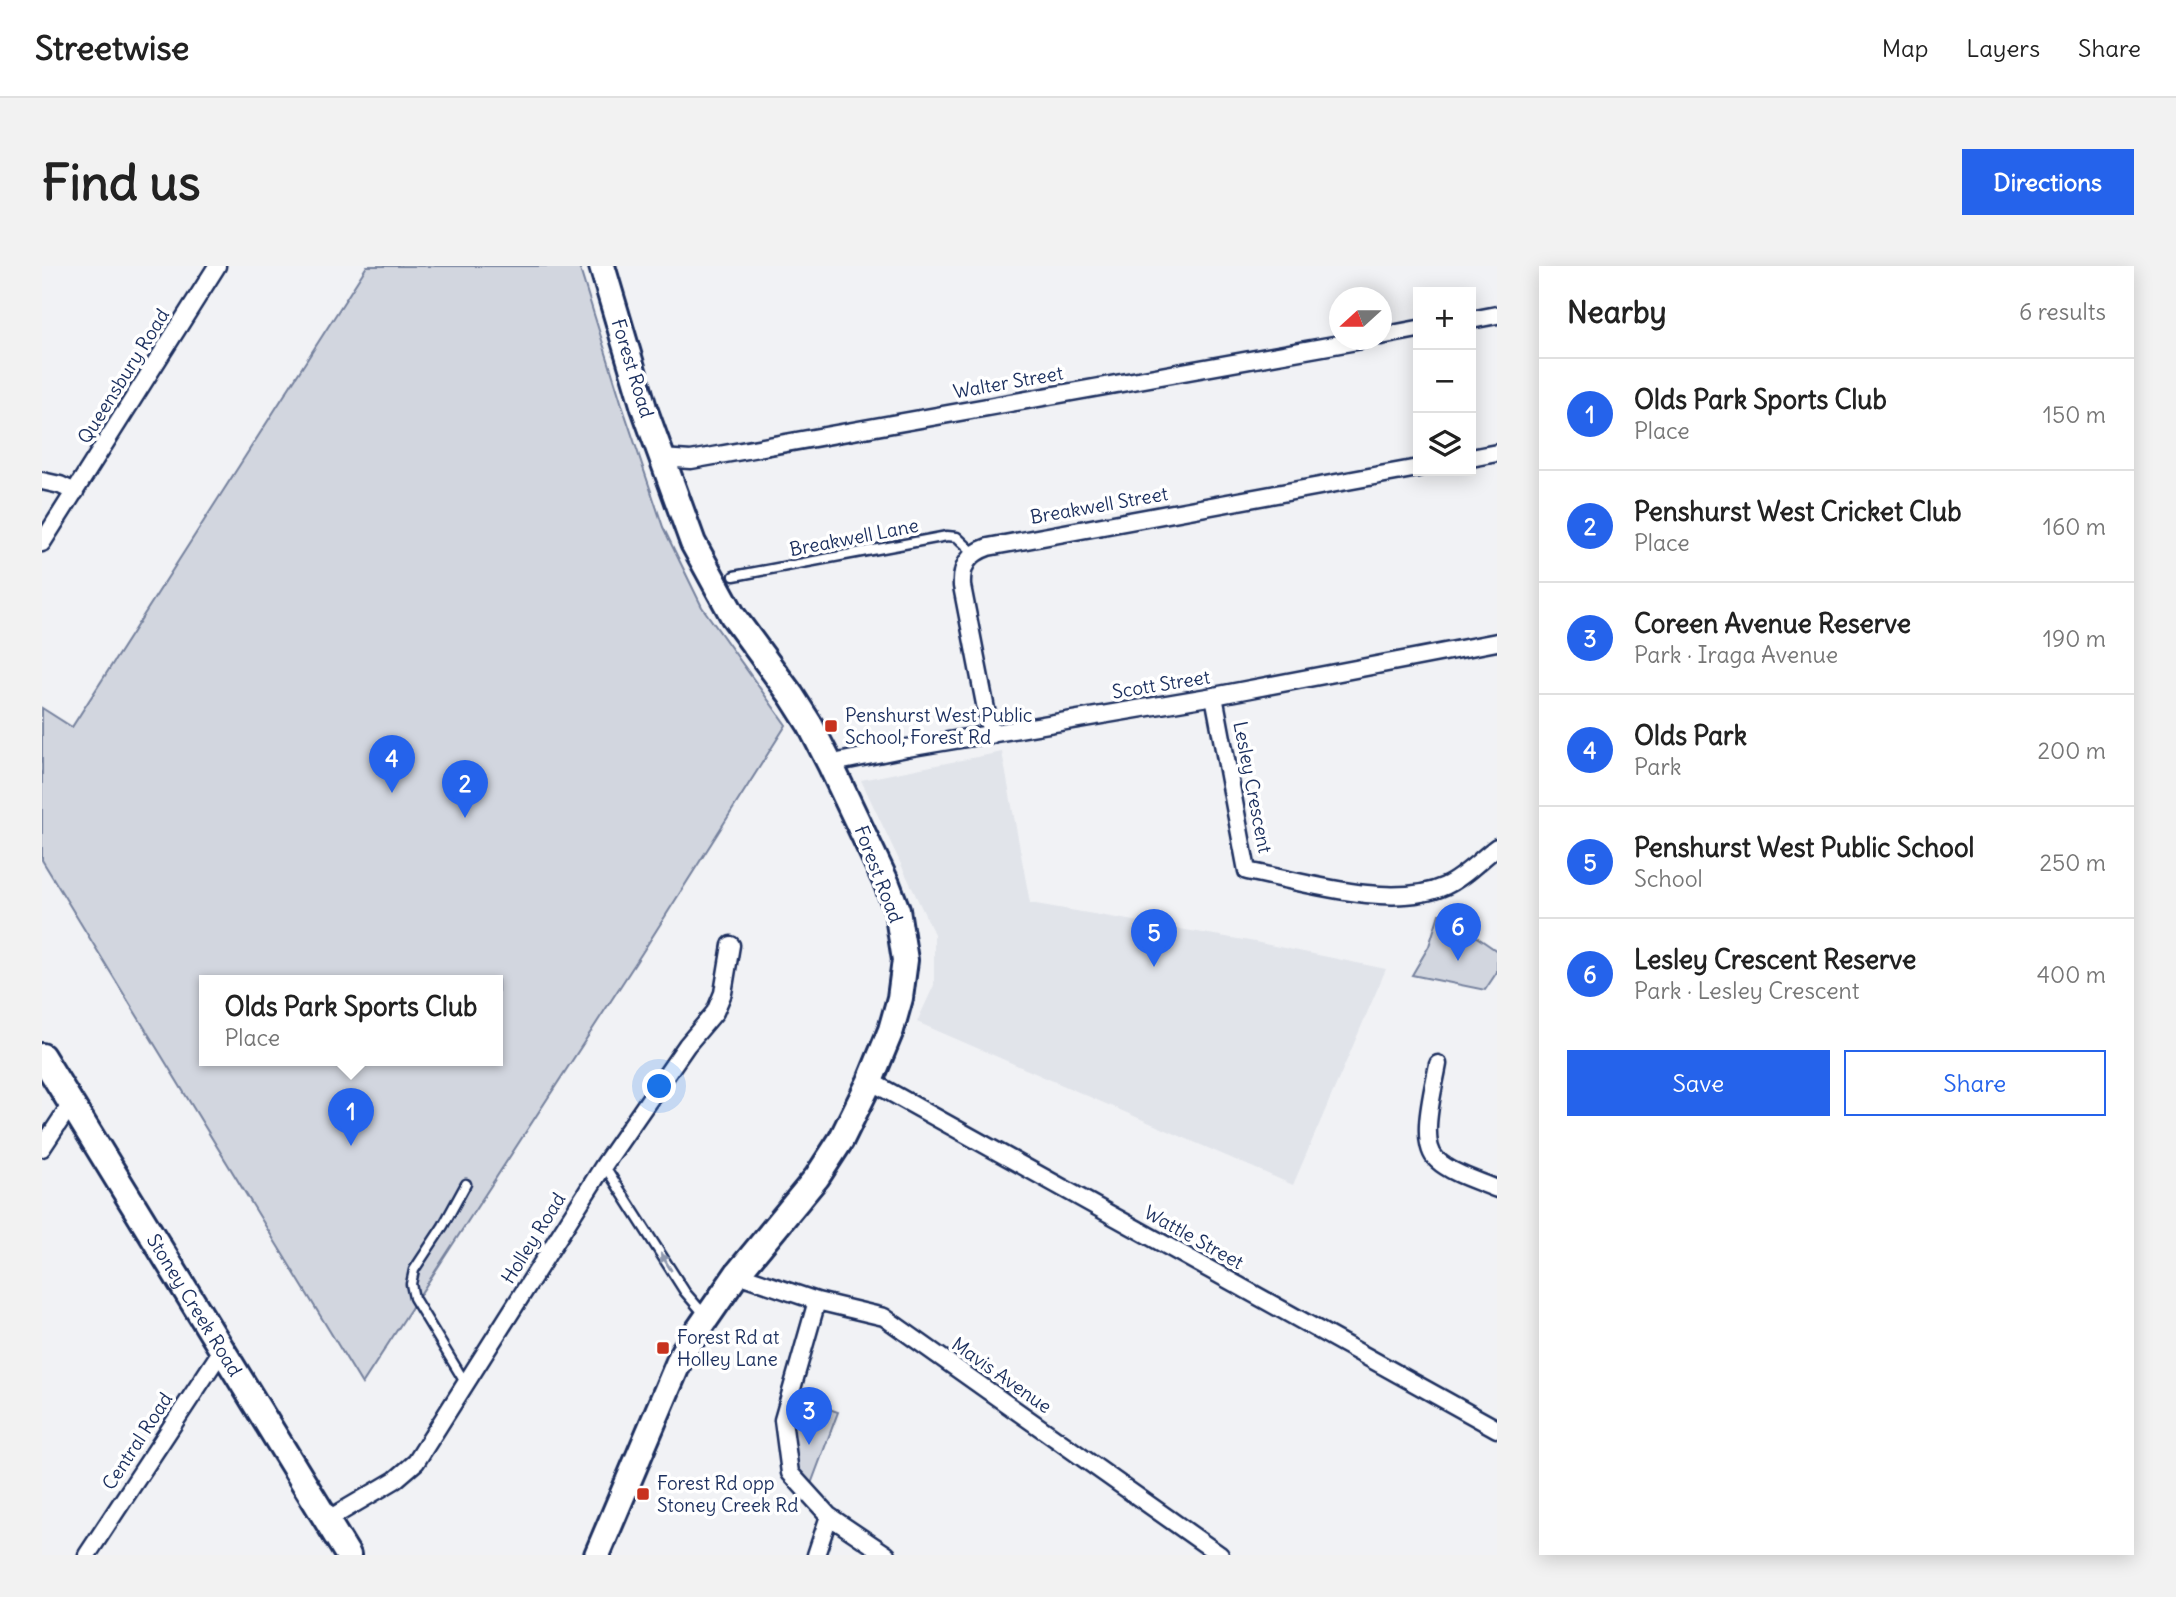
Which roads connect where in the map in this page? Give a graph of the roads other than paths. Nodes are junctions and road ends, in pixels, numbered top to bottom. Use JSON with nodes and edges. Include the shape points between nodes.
{"nodes":[{"id":1,"x":218,"y":266,"type":"edge"},
{"id":2,"x":602,"y":266,"type":"edge"},
{"id":3,"x":1497,"y":315,"type":"edge"},
{"id":4,"x":1476,"y":319,"type":"edge"},
{"id":5,"x":1413,"y":331,"type":"edge"},
{"id":6,"x":1392,"y":334,"type":"edge"},
{"id":7,"x":1329,"y":346,"type":"edge"},
{"id":8,"x":1497,"y":453,"type":"edge"},
{"id":9,"x":1476,"y":457,"type":"edge"},
{"id":10,"x":661,"y":458,"type":"junction"},
{"id":11,"x":1413,"y":469,"type":"edge"},
{"id":12,"x":42,"y":481,"type":"edge"},
{"id":13,"x":75,"y":492,"type":"junction"},
{"id":14,"x":42,"y":543,"type":"edge"},
{"id":15,"x":974,"y":553,"type":"junction"},
{"id":16,"x":734,"y":576,"type":"dead end"},
{"id":17,"x":1497,"y":642,"type":"edge"},
{"id":18,"x":1214,"y":696,"type":"junction"},
{"id":19,"x":991,"y":735,"type":"junction"},
{"id":20,"x":831,"y":766,"type":"junction"},
{"id":21,"x":1497,"y":847,"type":"edge"},
{"id":22,"x":731,"y":945,"type":"dead end"},
{"id":23,"x":42,"y":1056,"type":"edge"},
{"id":24,"x":1438,"y":1064,"type":"dead end"},
{"id":25,"x":870,"y":1081,"type":"junction"},
{"id":26,"x":71,"y":1104,"type":"junction"},
{"id":27,"x":42,"y":1148,"type":"edge"},
{"id":28,"x":604,"y":1165,"type":"junction"},
{"id":29,"x":466,"y":1184,"type":"dead end"},
{"id":30,"x":1497,"y":1189,"type":"edge"},
{"id":31,"x":737,"y":1274,"type":"junction"},
{"id":32,"x":817,"y":1301,"type":"junction"},
{"id":33,"x":706,"y":1317,"type":"junction"},
{"id":34,"x":222,"y":1350,"type":"junction"},
{"id":35,"x":466,"y":1384,"type":"junction"},
{"id":36,"x":1497,"y":1429,"type":"edge"},
{"id":37,"x":632,"y":1468,"type":"junction"},
{"id":38,"x":829,"y":1516,"type":"junction"},
{"id":39,"x":327,"y":1520,"type":"junction"},
{"id":40,"x":87,"y":1555,"type":"edge"},
{"id":41,"x":348,"y":1555,"type":"edge"},
{"id":42,"x":597,"y":1555,"type":"edge"},
{"id":43,"x":610,"y":1555,"type":"edge"},
{"id":44,"x":816,"y":1555,"type":"edge"},
{"id":45,"x":887,"y":1555,"type":"edge"},
{"id":46,"x":1220,"y":1555,"type":"edge"}],
"edges":[{"from":1,"to":13,"type":"street","name":"Queensbury Road"},
{"from":2,"to":10,"type":"main road","name":"Forest Road"},
{"from":3,"to":4,"type":"street"},
{"from":5,"to":6,"type":"street"},
{"from":7,"to":10,"type":"street","name":"Walter Street","via":[[691,460]]},
{"from":8,"to":9,"type":"street"},
{"from":10,"to":20,"type":"main road","name":"Forest Road","via":[[692,543],[712,580],[797,705]]},
{"from":11,"to":15,"type":"street","name":"Breakwell Street"},
{"from":12,"to":13,"type":"street"},
{"from":13,"to":14,"type":"street","name":"Queensbury Road"},
{"from":15,"to":16,"type":"lane","name":"Breakwell Lane","via":[[957,537],[947,536]]},
{"from":15,"to":19,"type":"street","via":[[962,569],[962,586]]},
{"from":17,"to":18,"type":"street","name":"Scott Street"},
{"from":18,"to":19,"type":"street","name":"Scott Street"},
{"from":18,"to":21,"type":"street","name":"Lesley Crescent","via":[[1247,871],[1383,897],[1412,895],[1446,886]]},
{"from":19,"to":20,"type":"street","name":"Scott Street"},
{"from":20,"to":25,"type":"main road","name":"Forest Road","via":[[887,884],[902,934],[905,960],[900,998]]},
{"from":22,"to":28,"type":"street","name":"Holley Road","via":[[715,1012]]},
{"from":23,"to":26,"type":"main road","name":"Stoney Creek Road"},
{"from":24,"to":30,"type":"street","via":[[1427,1137],[1431,1154],[1443,1165]]},
{"from":25,"to":31,"type":"main road","name":"Forest Road","via":[[828,1160]]},
{"from":25,"to":36,"type":"street","name":"Wattle Street"},
{"from":26,"to":27,"type":"street"},
{"from":26,"to":34,"type":"main road","name":"Stoney Creek Road"},
{"from":33,"to":28,"type":"lane","one_way":true,"via":[[685,1292]]},
{"from":28,"to":35,"type":"street","name":"Holley Road"},
{"from":29,"to":35,"type":"lane","via":[[414,1269],[411,1284],[414,1298]]},
{"from":31,"to":32,"type":"street","name":"Mavis Avenue"},
{"from":31,"to":33,"type":"main road","name":"Forest Road"},
{"from":32,"to":38,"type":"street","via":[[783,1420],[790,1473]]},
{"from":32,"to":46,"type":"street","name":"Mavis Avenue","via":[[884,1317]]},
{"from":33,"to":37,"type":"main road","name":"Forest Road","via":[[682,1352]]},
{"from":34,"to":39,"type":"main road","name":"Stoney Creek Road"},
{"from":34,"to":40,"type":"street","name":"Central Road"},
{"from":35,"to":39,"type":"street","name":"Holley Road","via":[[416,1462],[395,1480]]},
{"from":37,"to":42,"type":"main road","name":"Forest Road"},
{"from":37,"to":43,"type":"main road","name":"Forest Road"},
{"from":38,"to":44,"type":"street"},
{"from":38,"to":45,"type":"street"},
{"from":39,"to":41,"type":"main road","name":"Stoney Creek Road"}]}
